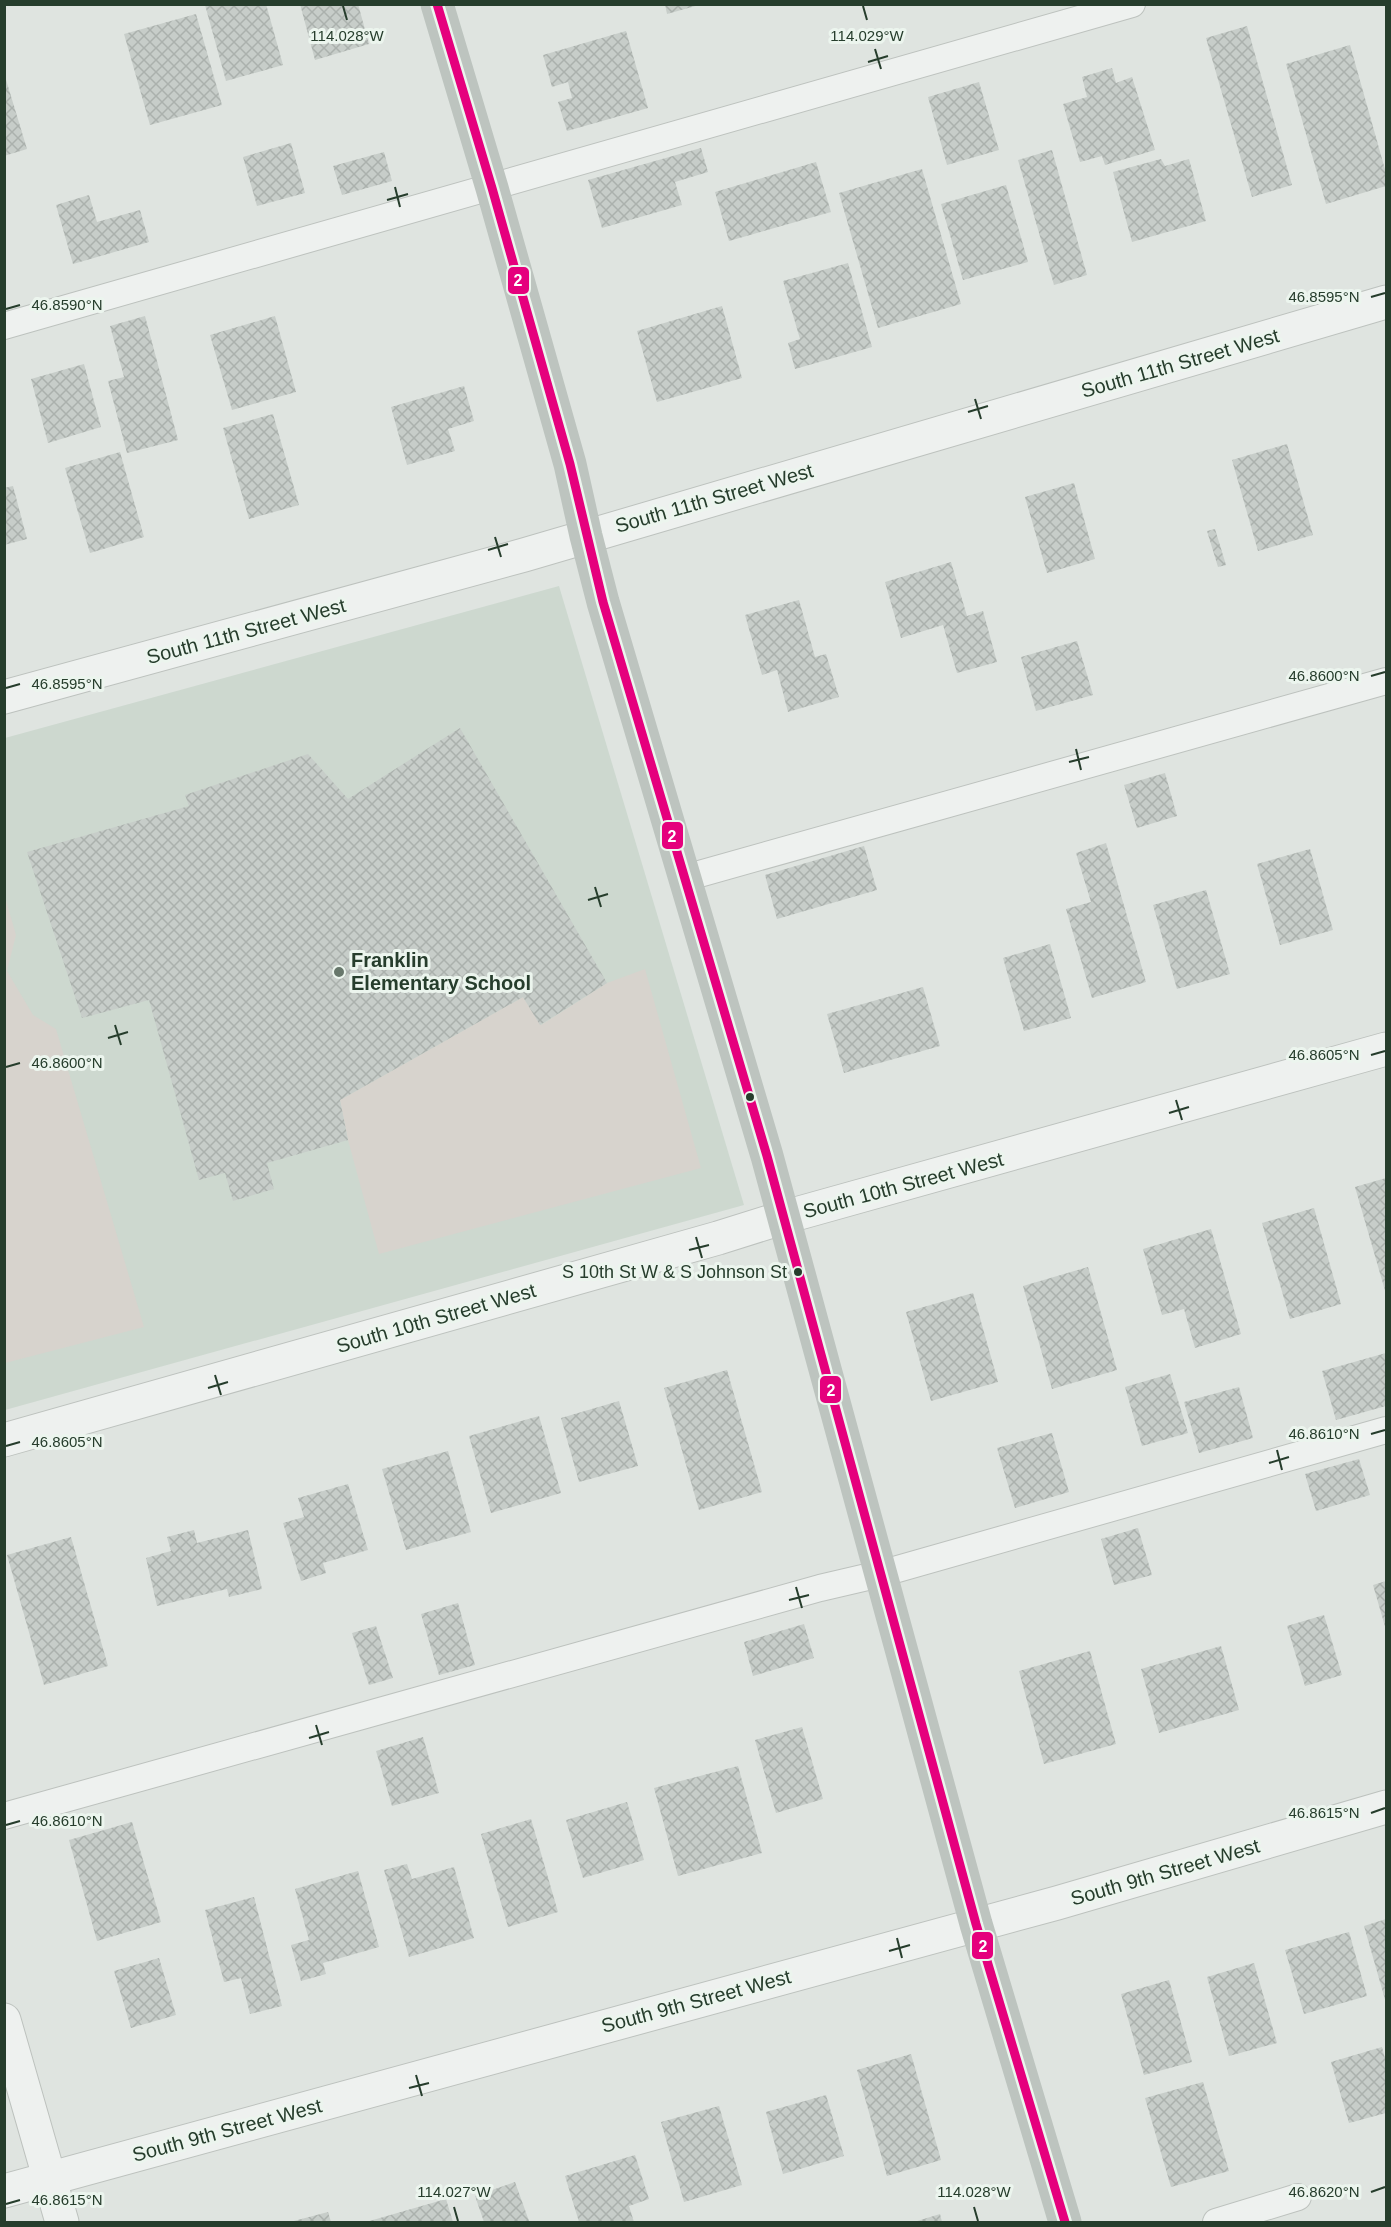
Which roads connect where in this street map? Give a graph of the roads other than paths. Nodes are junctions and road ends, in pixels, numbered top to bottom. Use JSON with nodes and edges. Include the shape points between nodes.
{"nodes":[{"id":1,"x":437,"y":4,"type":"edge"},
{"id":2,"x":1132,"y":4,"type":"edge"},
{"id":3,"x":492,"y":188,"type":"junction"},
{"id":4,"x":1386,"y":303,"type":"edge"},
{"id":5,"x":4,"y":326,"type":"edge"},
{"id":6,"x":585,"y":536,"type":"junction"},
{"id":7,"x":1386,"y":681,"type":"edge"},
{"id":8,"x":4,"y":697,"type":"edge"},
{"id":9,"x":685,"y":878,"type":"junction"},
{"id":10,"x":1386,"y":1049,"type":"edge"},
{"id":11,"x":785,"y":1217,"type":"junction"},
{"id":12,"x":1386,"y":1430,"type":"edge"},
{"id":13,"x":4,"y":1440,"type":"edge"},
{"id":14,"x":880,"y":1574,"type":"junction"},
{"id":15,"x":1386,"y":1807,"type":"edge"},
{"id":16,"x":4,"y":1816,"type":"edge"},
{"id":17,"x":976,"y":1924,"type":"junction"},
{"id":18,"x":4,"y":2020,"type":"edge"},
{"id":19,"x":50,"y":2178,"type":"junction"},
{"id":20,"x":4,"y":2191,"type":"edge"},
{"id":21,"x":1298,"y":2197,"type":"dead end"},
{"id":22,"x":62,"y":2223,"type":"edge"},
{"id":23,"x":1065,"y":2223,"type":"edge"},
{"id":24,"x":1216,"y":2223,"type":"edge"}],
"edges":[{"from":1,"to":3,"type":"street"},
{"from":2,"to":3,"type":"lane"},
{"from":3,"to":5,"type":"lane"},
{"from":3,"to":6,"type":"street","via":[[570,464]]},
{"from":4,"to":6,"type":"street","name":"South 11th Street West"},
{"from":6,"to":8,"type":"street","name":"South 11th Street West"},
{"from":6,"to":9,"type":"street"},
{"from":7,"to":9,"type":"lane"},
{"from":9,"to":11,"type":"street"},
{"from":10,"to":11,"type":"street","name":"South 10th Street West"},
{"from":11,"to":13,"type":"street","name":"South 10th Street West"},
{"from":11,"to":14,"type":"street"},
{"from":12,"to":14,"type":"lane"},
{"from":14,"to":16,"type":"lane"},
{"from":14,"to":17,"type":"street"},
{"from":15,"to":17,"type":"street","name":"South 9th Street West"},
{"from":17,"to":19,"type":"street","name":"South 9th Street West"},
{"from":17,"to":23,"type":"street"},
{"from":18,"to":19,"type":"street"},
{"from":19,"to":20,"type":"street","name":"South 9th Street West"},
{"from":19,"to":22,"type":"street"},
{"from":21,"to":24,"type":"lane"}]}
